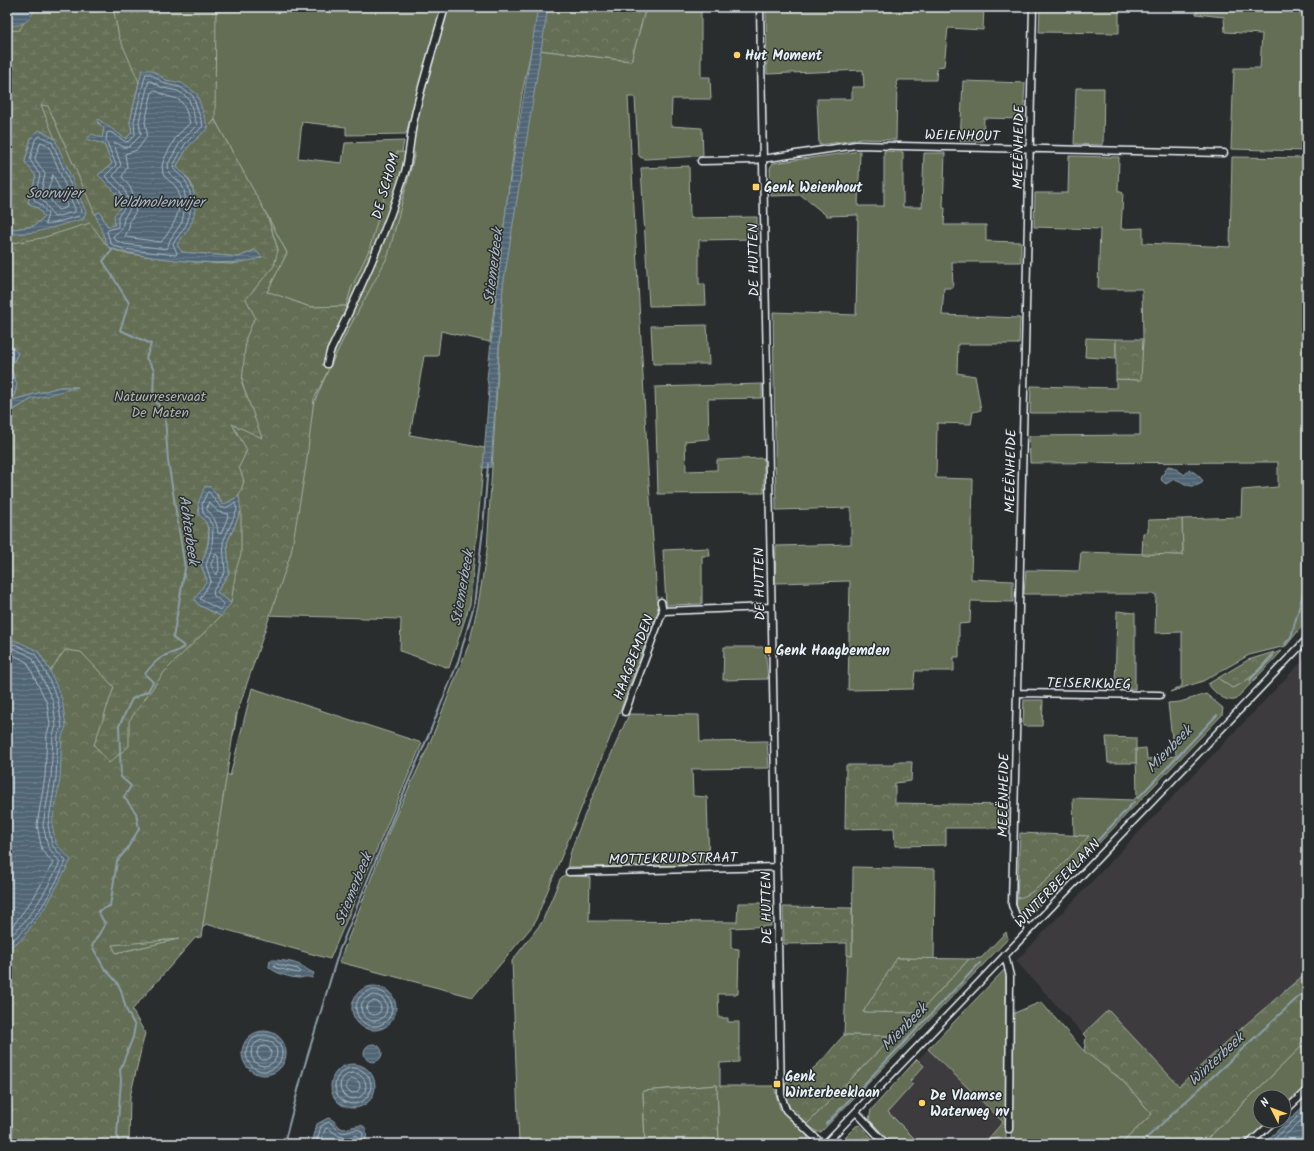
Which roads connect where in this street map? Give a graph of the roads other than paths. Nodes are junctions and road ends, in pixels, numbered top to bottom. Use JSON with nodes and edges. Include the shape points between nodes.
{"nodes":[{"id":1,"x":445,"y":7,"type":"edge"},
{"id":2,"x":760,"y":7,"type":"edge"},
{"id":3,"x":1033,"y":7,"type":"edge"},
{"id":4,"x":1030,"y":148,"type":"junction"},
{"id":5,"x":1224,"y":153,"type":"dead end"},
{"id":6,"x":763,"y":159,"type":"junction"},
{"id":7,"x":700,"y":161,"type":"dead end"},
{"id":8,"x":327,"y":364,"type":"dead end"},
{"id":9,"x":661,"y":602,"type":"dead end"},
{"id":10,"x":771,"y":607,"type":"junction"},
{"id":11,"x":663,"y":611,"type":"junction"},
{"id":12,"x":1307,"y":639,"type":"edge"},
{"id":13,"x":1018,"y":693,"type":"junction"},
{"id":14,"x":1160,"y":695,"type":"dead end"},
{"id":15,"x":625,"y":712,"type":"dead end"},
{"id":16,"x":777,"y":867,"type":"junction"},
{"id":17,"x":569,"y":872,"type":"dead end"},
{"id":18,"x":1029,"y":928,"type":"junction"},
{"id":19,"x":1005,"y":955,"type":"junction"},
{"id":20,"x":1307,"y":1090,"type":"edge"},
{"id":21,"x":1292,"y":1104,"type":"edge"},
{"id":22,"x":856,"y":1112,"type":"junction"},
{"id":23,"x":1009,"y":1129,"type":"dead end"},
{"id":24,"x":1265,"y":1129,"type":"edge"},
{"id":25,"x":824,"y":1144,"type":"edge"},
{"id":26,"x":886,"y":1144,"type":"edge"},
{"id":27,"x":1249,"y":1144,"type":"edge"}],
"edges":[{"from":1,"to":8,"type":"street","name":"DE SCHOM","via":[[416,107],[405,170],[390,219],[330,352]]},
{"from":2,"to":6,"type":"street","name":"DE HUTTEN"},
{"from":3,"to":4,"type":"street","name":"MEEËNHEIDE"},
{"from":4,"to":5,"type":"street","name":"WEIENHOUT"},
{"from":4,"to":6,"type":"street","name":"WEIENHOUT","via":[[856,145]]},
{"from":4,"to":13,"type":"street","name":"MEEËNHEIDE"},
{"from":6,"to":7,"type":"street","name":"WEIENHOUT"},
{"from":6,"to":10,"type":"street","name":"DE HUTTEN"},
{"from":9,"to":11,"type":"street","name":"HAAGBEMDEN"},
{"from":10,"to":11,"type":"street","name":"HAAGBEMDEN"},
{"from":10,"to":16,"type":"street","name":"DE HUTTEN"},
{"from":11,"to":15,"type":"street","name":"HAAGBEMDEN"},
{"from":12,"to":18,"type":"street","name":"WINTERBEEKLAAN"},
{"from":13,"to":14,"type":"street","name":"TEISERIKWEG"},
{"from":13,"to":18,"type":"street","name":"MEEËNHEIDE","via":[[1012,905],[1017,918]]},
{"from":16,"to":17,"type":"street","name":"MOTTEKRUIDSTRAAT"},
{"from":16,"to":25,"type":"street","name":"DE HUTTEN","via":[[780,1095],[786,1110]]},
{"from":18,"to":19,"type":"street","name":"WINTERBEEKLAAN"},
{"from":19,"to":22,"type":"street","name":"WINTERBEEKLAAN"},
{"from":19,"to":23,"type":"street","via":[[1010,976]]},
{"from":20,"to":21,"type":"street"},
{"from":22,"to":25,"type":"street","name":"WINTERBEEKLAAN"},
{"from":22,"to":26,"type":"street"},
{"from":24,"to":27,"type":"street"}]}
